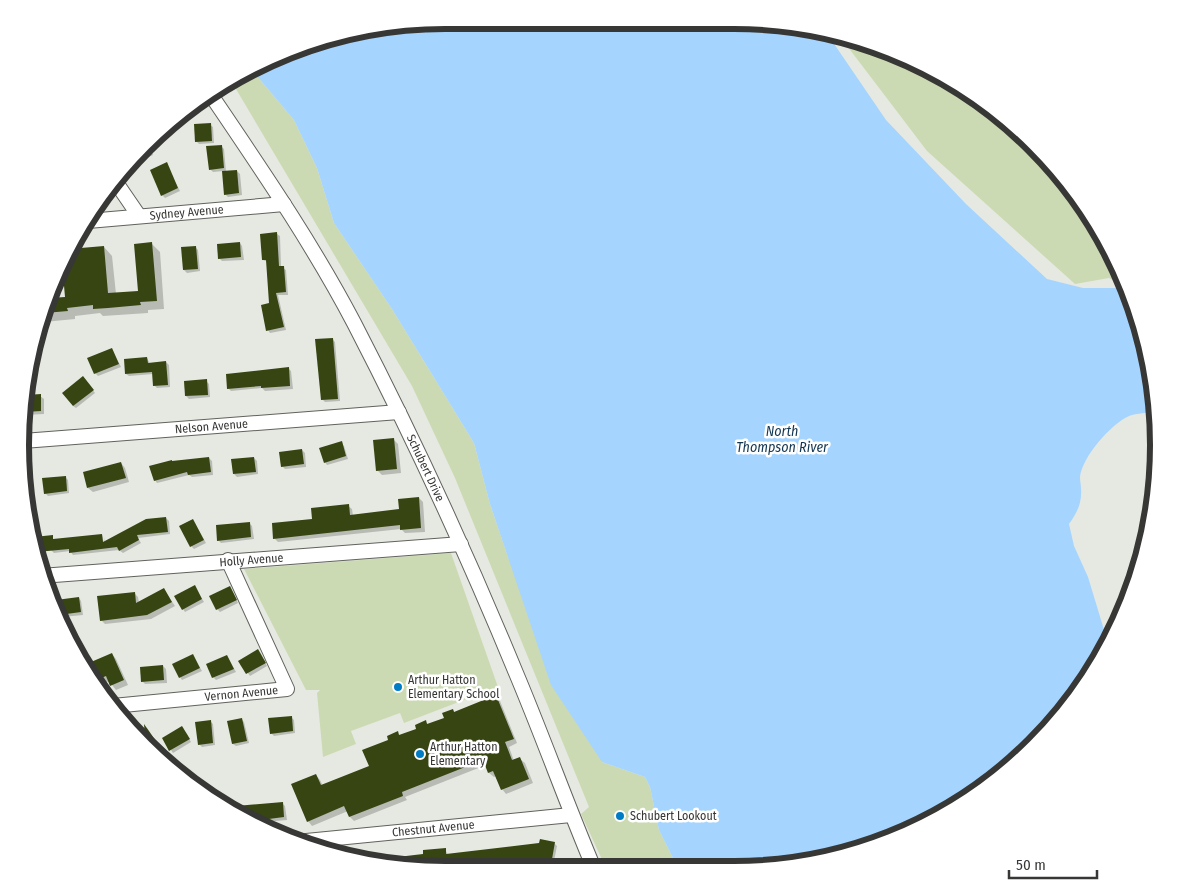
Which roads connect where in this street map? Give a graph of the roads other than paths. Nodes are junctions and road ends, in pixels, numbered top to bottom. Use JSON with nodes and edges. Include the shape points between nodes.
{"nodes":[{"id":1,"x":214,"y":99,"type":"edge"},
{"id":2,"x":119,"y":187,"type":"edge"},
{"id":3,"x":284,"y":204,"type":"junction"},
{"id":4,"x":139,"y":216,"type":"junction"},
{"id":5,"x":95,"y":220,"type":"edge"},
{"id":6,"x":399,"y":412,"type":"junction"},
{"id":7,"x":29,"y":441,"type":"edge"},
{"id":8,"x":461,"y":544,"type":"junction"},
{"id":9,"x":228,"y":560,"type":"junction"},
{"id":10,"x":50,"y":575,"type":"edge"},
{"id":11,"x":121,"y":705,"type":"edge"},
{"id":12,"x":571,"y":814,"type":"junction"},
{"id":13,"x":315,"y":840,"type":"edge"},
{"id":14,"x":591,"y":861,"type":"edge"}],
"edges":[{"from":1,"to":3,"type":"street","name":"Schubert Drive"},
{"from":2,"to":4,"type":"street"},
{"from":3,"to":4,"type":"street","name":"Sydney Avenue"},
{"from":3,"to":6,"type":"street","name":"Schubert Drive","via":[[353,321]]},
{"from":4,"to":5,"type":"street","name":"Sydney Avenue"},
{"from":6,"to":7,"type":"street","name":"Nelson Avenue"},
{"from":6,"to":8,"type":"street","name":"Schubert Drive"},
{"from":8,"to":9,"type":"street","name":"Holly Avenue"},
{"from":8,"to":12,"type":"street","name":"Schubert Drive","via":[[517,674]]},
{"from":9,"to":10,"type":"street","name":"Holly Avenue"},
{"from":9,"to":11,"type":"street","name":"Vernon Avenue","via":[[287,689]]},
{"from":12,"to":13,"type":"street","name":"Chestnut Avenue"},
{"from":12,"to":14,"type":"street","name":"Schubert Drive"}]}
